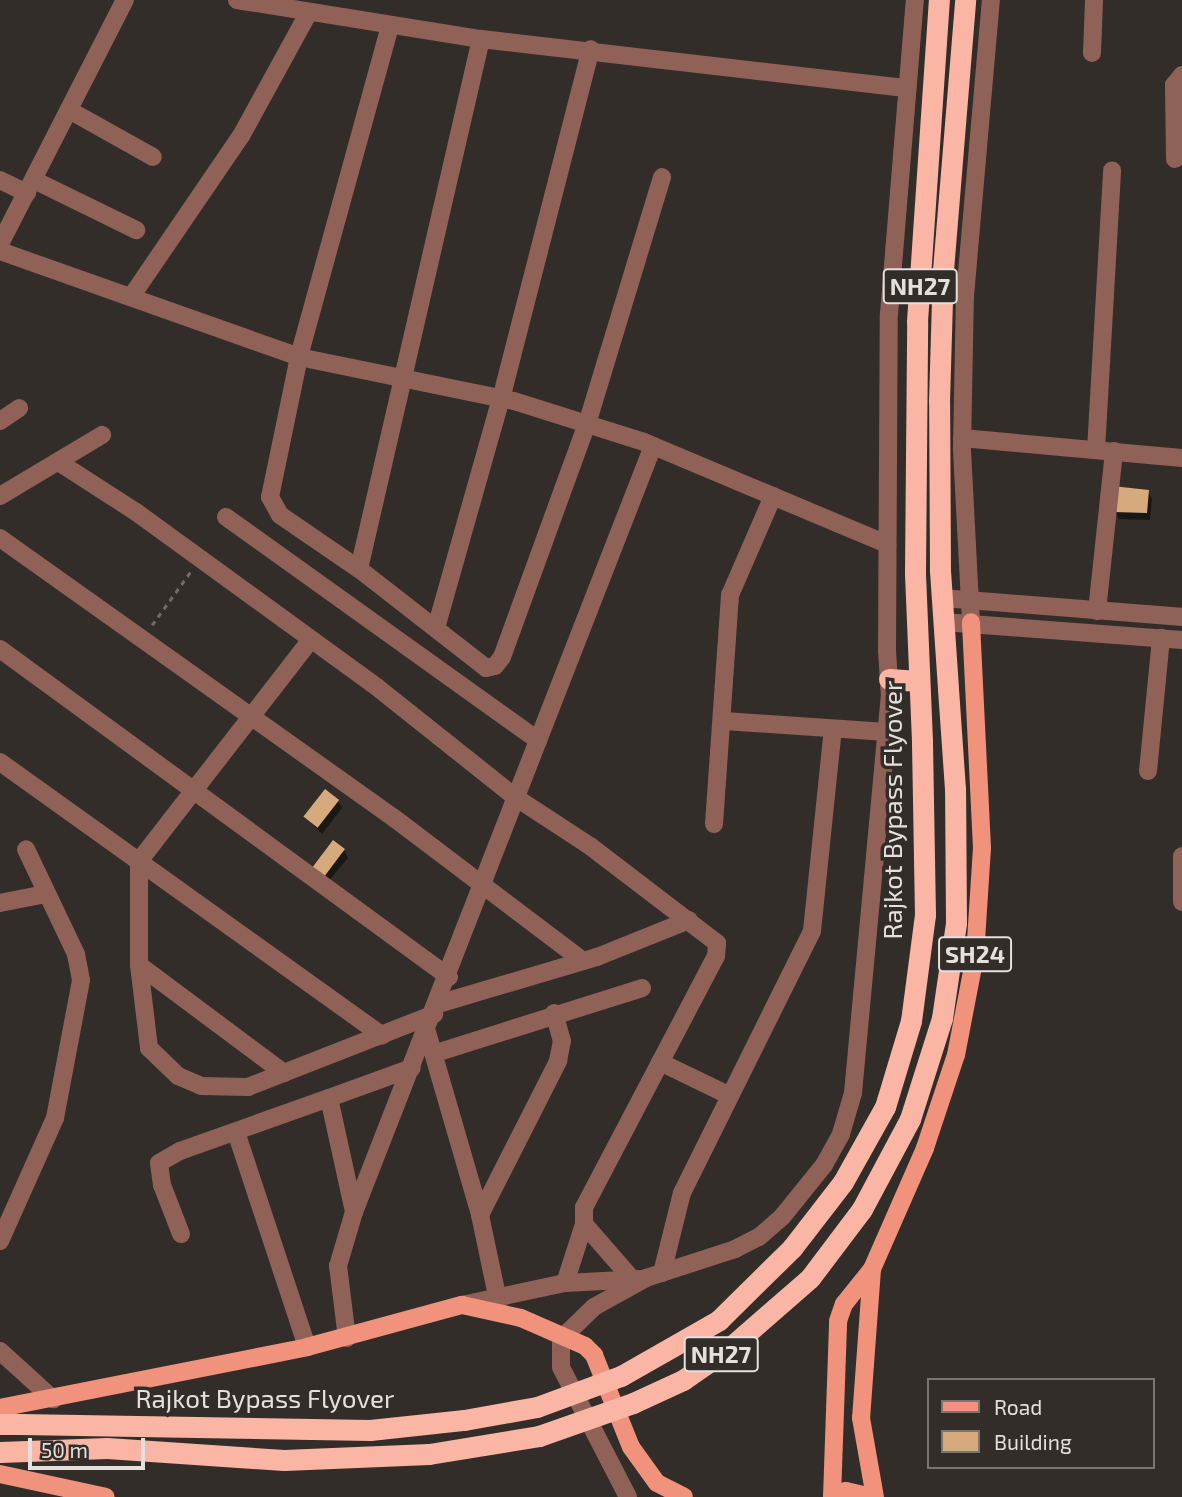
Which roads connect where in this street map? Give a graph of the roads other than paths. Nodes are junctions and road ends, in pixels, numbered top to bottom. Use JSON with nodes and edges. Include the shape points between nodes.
{"nodes":[{"id":1,"x":125,"y":0,"type":"edge"},
{"id":2,"x":237,"y":0,"type":"edge"},
{"id":3,"x":915,"y":0,"type":"edge"},
{"id":4,"x":939,"y":0,"type":"edge"},
{"id":5,"x":965,"y":0,"type":"edge"},
{"id":6,"x":991,"y":0,"type":"edge"},
{"id":7,"x":1094,"y":0,"type":"edge"},
{"id":8,"x":309,"y":12,"type":"junction"},
{"id":9,"x":390,"y":26,"type":"junction"},
{"id":10,"x":481,"y":39,"type":"junction"},
{"id":11,"x":591,"y":49,"type":"junction"},
{"id":12,"x":1092,"y":53,"type":"dead end"},
{"id":13,"x":1182,"y":75,"type":"edge"},
{"id":14,"x":907,"y":88,"type":"junction"},
{"id":15,"x":69,"y":110,"type":"junction"},
{"id":16,"x":153,"y":157,"type":"dead end"},
{"id":17,"x":1175,"y":159,"type":"dead end"},
{"id":18,"x":1112,"y":170,"type":"dead end"},
{"id":19,"x":662,"y":177,"type":"dead end"},
{"id":20,"x":0,"y":180,"type":"edge"},
{"id":21,"x":30,"y":186,"type":"junction"},
{"id":22,"x":136,"y":230,"type":"dead end"},
{"id":23,"x":0,"y":244,"type":"edge"},
{"id":24,"x":0,"y":251,"type":"edge"},
{"id":25,"x":131,"y":297,"type":"junction"},
{"id":26,"x":299,"y":357,"type":"junction"},
{"id":27,"x":404,"y":379,"type":"junction"},
{"id":28,"x":501,"y":398,"type":"junction"},
{"id":29,"x":19,"y":408,"type":"dead end"},
{"id":30,"x":0,"y":421,"type":"edge"},
{"id":31,"x":587,"y":424,"type":"junction"},
{"id":32,"x":102,"y":435,"type":"dead end"},
{"id":33,"x":962,"y":439,"type":"junction"},
{"id":34,"x":653,"y":446,"type":"junction"},
{"id":35,"x":1105,"y":451,"type":"junction"},
{"id":36,"x":1182,"y":458,"type":"edge"},
{"id":37,"x":60,"y":463,"type":"junction"},
{"id":38,"x":0,"y":496,"type":"edge"},
{"id":39,"x":773,"y":496,"type":"junction"},
{"id":40,"x":226,"y":517,"type":"dead end"},
{"id":41,"x":0,"y":538,"type":"edge"},
{"id":42,"x":887,"y":544,"type":"junction"},
{"id":43,"x":359,"y":569,"type":"junction"},
{"id":44,"x":942,"y":598,"type":"junction"},
{"id":45,"x":969,"y":601,"type":"junction"},
{"id":46,"x":1097,"y":611,"type":"junction"},
{"id":47,"x":1182,"y":617,"type":"edge"},
{"id":48,"x":943,"y":622,"type":"junction"},
{"id":49,"x":971,"y":622,"type":"junction"},
{"id":50,"x":436,"y":628,"type":"junction"},
{"id":51,"x":1161,"y":638,"type":"junction"},
{"id":52,"x":1182,"y":640,"type":"edge"},
{"id":53,"x":309,"y":642,"type":"junction"},
{"id":54,"x":0,"y":649,"type":"edge"},
{"id":55,"x":889,"y":679,"type":"junction"},
{"id":56,"x":919,"y":681,"type":"junction"},
{"id":57,"x":250,"y":719,"type":"junction"},
{"id":58,"x":724,"y":721,"type":"junction"},
{"id":59,"x":833,"y":729,"type":"junction"},
{"id":60,"x":887,"y":732,"type":"junction"},
{"id":61,"x":538,"y":740,"type":"junction"},
{"id":62,"x":0,"y":762,"type":"edge"},
{"id":63,"x":1148,"y":771,"type":"dead end"},
{"id":64,"x":194,"y":790,"type":"junction"},
{"id":65,"x":515,"y":797,"type":"junction"},
{"id":66,"x":714,"y":824,"type":"dead end"},
{"id":67,"x":26,"y":849,"type":"dead end"},
{"id":68,"x":1182,"y":856,"type":"edge"},
{"id":69,"x":139,"y":861,"type":"junction"},
{"id":70,"x":481,"y":883,"type":"junction"},
{"id":71,"x":46,"y":894,"type":"junction"},
{"id":72,"x":1182,"y":902,"type":"edge"},
{"id":73,"x":0,"y":903,"type":"edge"},
{"id":74,"x":689,"y":920,"type":"junction"},
{"id":75,"x":583,"y":961,"type":"junction"},
{"id":76,"x":139,"y":965,"type":"junction"},
{"id":77,"x":449,"y":977,"type":"junction"},
{"id":78,"x":642,"y":988,"type":"dead end"},
{"id":79,"x":436,"y":1009,"type":"junction"},
{"id":80,"x":554,"y":1013,"type":"junction"},
{"id":81,"x":427,"y":1032,"type":"junction"},
{"id":82,"x":382,"y":1035,"type":"junction"},
{"id":83,"x":436,"y":1053,"type":"junction"},
{"id":84,"x":660,"y":1062,"type":"junction"},
{"id":85,"x":412,"y":1068,"type":"junction"},
{"id":86,"x":284,"y":1073,"type":"junction"},
{"id":87,"x":728,"y":1095,"type":"junction"},
{"id":88,"x":329,"y":1098,"type":"junction"},
{"id":89,"x":236,"y":1132,"type":"junction"},
{"id":90,"x":354,"y":1212,"type":"junction"},
{"id":91,"x":480,"y":1215,"type":"junction"},
{"id":92,"x":584,"y":1224,"type":"junction"},
{"id":93,"x":181,"y":1234,"type":"dead end"},
{"id":94,"x":0,"y":1241,"type":"edge"},
{"id":95,"x":872,"y":1269,"type":"junction"},
{"id":96,"x":647,"y":1277,"type":"junction"},
{"id":97,"x":565,"y":1283,"type":"junction"},
{"id":98,"x":497,"y":1296,"type":"junction"},
{"id":99,"x":461,"y":1305,"type":"junction"},
{"id":100,"x":347,"y":1338,"type":"junction"},
{"id":101,"x":561,"y":1339,"type":"junction"},
{"id":102,"x":307,"y":1347,"type":"junction"},
{"id":103,"x":0,"y":1351,"type":"edge"},
{"id":104,"x":53,"y":1399,"type":"junction"},
{"id":105,"x":0,"y":1408,"type":"edge"},
{"id":106,"x":10,"y":1424,"type":"edge"},
{"id":107,"x":0,"y":1452,"type":"edge"},
{"id":108,"x":0,"y":1474,"type":"edge"},
{"id":109,"x":76,"y":1493,"type":"edge"},
{"id":110,"x":106,"y":1497,"type":"edge"},
{"id":111,"x":628,"y":1497,"type":"edge"},
{"id":112,"x":684,"y":1497,"type":"edge"},
{"id":113,"x":832,"y":1497,"type":"edge"},
{"id":114,"x":874,"y":1497,"type":"edge"}],
"edges":[{"from":1,"to":15,"type":"street"},
{"from":2,"to":8,"type":"street"},
{"from":3,"to":14,"type":"street"},
{"from":4,"to":56,"type":"highway","name":"Rajkot Bypass Flyover","number":"NH27","via":[[918,321],[914,474]]},
{"from":5,"to":44,"type":"highway","number":"NH27","via":[[943,270],[939,401]]},
{"from":6,"to":33,"type":"street","via":[[965,296]]},
{"from":7,"to":12,"type":"street"},
{"from":8,"to":9,"type":"street"},
{"from":8,"to":25,"type":"street","via":[[241,136]]},
{"from":9,"to":10,"type":"street"},
{"from":9,"to":26,"type":"street"},
{"from":10,"to":11,"type":"street"},
{"from":10,"to":27,"type":"street"},
{"from":11,"to":14,"type":"street"},
{"from":11,"to":28,"type":"street"},
{"from":13,"to":17,"type":"street","via":[[1174,85]]},
{"from":14,"to":42,"type":"street","via":[[889,313]]},
{"from":15,"to":16,"type":"street"},
{"from":15,"to":21,"type":"street"},
{"from":18,"to":35,"type":"street"},
{"from":19,"to":31,"type":"street"},
{"from":20,"to":21,"type":"street"},
{"from":21,"to":22,"type":"street"},
{"from":21,"to":23,"type":"street"},
{"from":24,"to":25,"type":"street"},
{"from":25,"to":26,"type":"street"},
{"from":26,"to":27,"type":"street"},
{"from":26,"to":43,"type":"street","via":[[270,497],[273,507]]},
{"from":27,"to":28,"type":"street"},
{"from":27,"to":43,"type":"street"},
{"from":28,"to":31,"type":"street"},
{"from":28,"to":50,"type":"street"},
{"from":29,"to":30,"type":"street"},
{"from":31,"to":34,"type":"street"},
{"from":31,"to":50,"type":"street","via":[[495,666],[486,668]]},
{"from":32,"to":37,"type":"street"},
{"from":33,"to":35,"type":"street"},
{"from":33,"to":45,"type":"street"},
{"from":34,"to":39,"type":"street"},
{"from":34,"to":61,"type":"street"},
{"from":35,"to":36,"type":"street"},
{"from":35,"to":46,"type":"street"},
{"from":37,"to":38,"type":"street"},
{"from":37,"to":53,"type":"street"},
{"from":39,"to":42,"type":"street"},
{"from":39,"to":58,"type":"street","via":[[730,596]]},
{"from":40,"to":61,"type":"street"},
{"from":41,"to":57,"type":"street"},
{"from":42,"to":55,"type":"street"},
{"from":43,"to":50,"type":"street"},
{"from":44,"to":45,"type":"street"},
{"from":44,"to":48,"type":"highway","number":"NH27"},
{"from":45,"to":46,"type":"street"},
{"from":45,"to":49,"type":"street"},
{"from":46,"to":47,"type":"street"},
{"from":48,"to":49,"type":"street"},
{"from":48,"to":107,"type":"highway","name":"Rajkot Bypass Flyover","number":"NH27","bridge":true,"via":[[955,789],[956,923],[942,1018],[911,1119],[862,1209],[810,1278],[733,1346],[683,1380],[621,1407],[539,1436],[429,1454],[284,1460],[107,1448]]},
{"from":49,"to":51,"type":"street"},
{"from":49,"to":95,"type":"main road","number":"SH24","via":[[982,848],[975,956],[956,1055],[937,1113]]},
{"from":51,"to":52,"type":"street"},
{"from":51,"to":63,"type":"street"},
{"from":53,"to":57,"type":"street"},
{"from":53,"to":65,"type":"street","via":[[378,688]]},
{"from":54,"to":64,"type":"street"},
{"from":55,"to":56,"type":"highway"},
{"from":55,"to":60,"type":"street"},
{"from":56,"to":106,"type":"highway","name":"Rajkot Bypass Flyover","number":"NH27","bridge":true,"via":[[925,915],[911,1021],[884,1107],[843,1182],[792,1248],[719,1320],[621,1376],[537,1407],[464,1420],[370,1430]]},
{"from":57,"to":64,"type":"street"},
{"from":57,"to":70,"type":"street"},
{"from":58,"to":59,"type":"street"},
{"from":58,"to":66,"type":"street"},
{"from":59,"to":60,"type":"street"},
{"from":59,"to":87,"type":"street","via":[[812,931]]},
{"from":60,"to":96,"type":"street","via":[[853,1093],[841,1134],[824,1165],[782,1217],[759,1237],[735,1250]]},
{"from":61,"to":65,"type":"street"},
{"from":62,"to":69,"type":"street"},
{"from":64,"to":69,"type":"street"},
{"from":64,"to":77,"type":"street"},
{"from":65,"to":70,"type":"street"},
{"from":65,"to":74,"type":"street"},
{"from":67,"to":71,"type":"street"},
{"from":68,"to":72,"type":"street"},
{"from":69,"to":76,"type":"street"},
{"from":69,"to":82,"type":"street"},
{"from":70,"to":75,"type":"street"},
{"from":70,"to":77,"type":"street"},
{"from":71,"to":73,"type":"street"},
{"from":71,"to":94,"type":"street","via":[[76,954],[81,980],[55,1118]]},
{"from":74,"to":75,"type":"street"},
{"from":74,"to":84,"type":"street","via":[[709,935],[718,949]]},
{"from":75,"to":79,"type":"street"},
{"from":76,"to":86,"type":"street"},
{"from":76,"to":86,"type":"street","via":[[149,1048],[178,1076],[223,1090],[248,1087]]},
{"from":77,"to":79,"type":"street"},
{"from":78,"to":80,"type":"street"},
{"from":79,"to":81,"type":"street"},
{"from":79,"to":82,"type":"street"},
{"from":80,"to":83,"type":"street"},
{"from":80,"to":91,"type":"street","via":[[562,1041],[558,1061]]},
{"from":81,"to":83,"type":"street"},
{"from":81,"to":85,"type":"street"},
{"from":82,"to":86,"type":"street"},
{"from":83,"to":91,"type":"street"},
{"from":84,"to":87,"type":"street"},
{"from":84,"to":92,"type":"street","via":[[584,1208]]},
{"from":85,"to":88,"type":"street"},
{"from":85,"to":90,"type":"street"},
{"from":87,"to":96,"type":"street"},
{"from":88,"to":89,"type":"street"},
{"from":88,"to":90,"type":"street"},
{"from":89,"to":93,"type":"street","via":[[159,1163],[162,1185]]},
{"from":89,"to":102,"type":"street"},
{"from":90,"to":100,"type":"street","via":[[338,1266]]},
{"from":91,"to":98,"type":"street"},
{"from":92,"to":96,"type":"street"},
{"from":92,"to":97,"type":"street"},
{"from":95,"to":113,"type":"main road","number":"SH24","via":[[848,1297],[838,1321]]},
{"from":95,"to":114,"type":"main road","number":"SH24","via":[[861,1418]]},
{"from":96,"to":97,"type":"street"},
{"from":96,"to":101,"type":"street","via":[[594,1307]]},
{"from":97,"to":98,"type":"street"},
{"from":98,"to":99,"type":"street"},
{"from":99,"to":100,"type":"main road"},
{"from":99,"to":101,"type":"main road","via":[[521,1318]]},
{"from":100,"to":102,"type":"main road"},
{"from":101,"to":111,"type":"street","via":[[561,1367]]},
{"from":101,"to":112,"type":"main road","via":[[585,1346],[594,1355],[631,1447],[657,1483]]},
{"from":102,"to":104,"type":"main road"},
{"from":103,"to":104,"type":"street"},
{"from":104,"to":105,"type":"main road"},
{"from":108,"to":109,"type":"main road"},
{"from":109,"to":110,"type":"main road"},
{"from":113,"to":114,"type":"main road","number":"SH24","via":[[846,1491]]}]}
